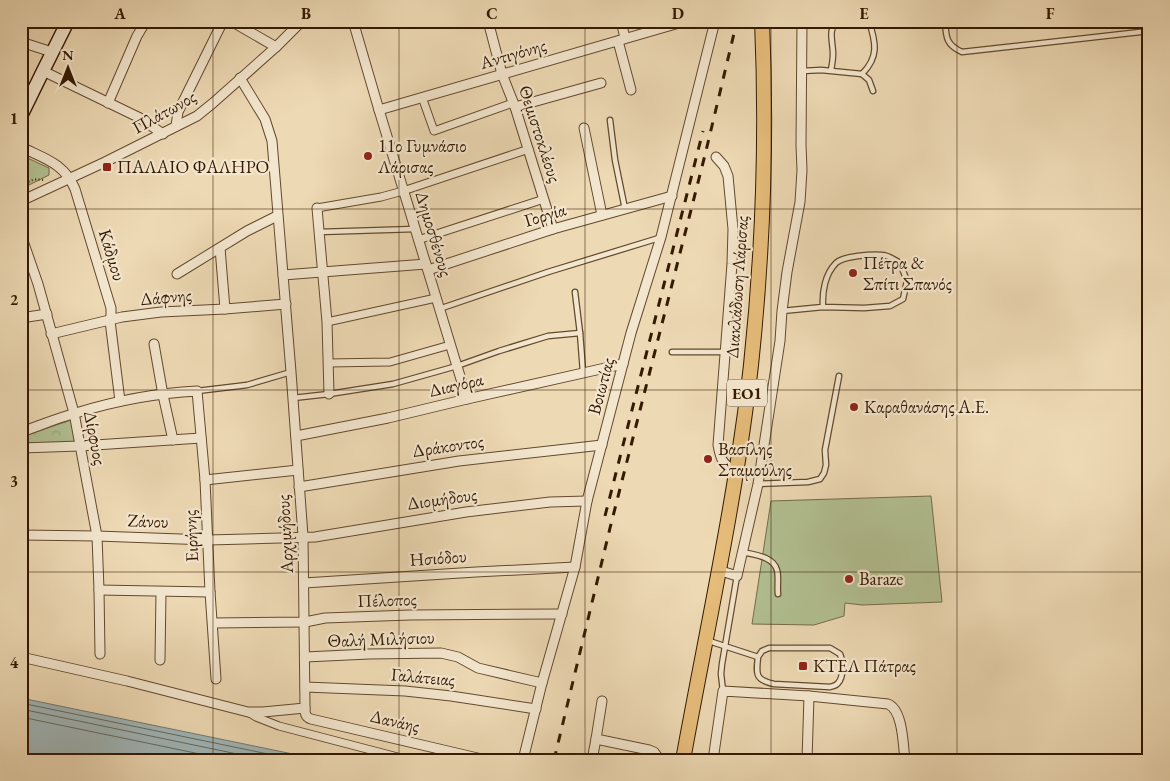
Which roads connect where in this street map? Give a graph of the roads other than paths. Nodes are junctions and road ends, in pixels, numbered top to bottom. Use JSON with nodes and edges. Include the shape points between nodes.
{"nodes":[{"id":1,"x":68,"y":21,"type":"edge"},
{"id":2,"x":146,"y":21,"type":"edge"},
{"id":3,"x":222,"y":21,"type":"edge"},
{"id":4,"x":231,"y":21,"type":"edge"},
{"id":5,"x":302,"y":21,"type":"edge"},
{"id":6,"x":353,"y":21,"type":"edge"},
{"id":7,"x":488,"y":21,"type":"edge"},
{"id":8,"x":621,"y":21,"type":"edge"},
{"id":9,"x":686,"y":21,"type":"edge"},
{"id":10,"x":715,"y":21,"type":"edge"},
{"id":11,"x":762,"y":21,"type":"edge"},
{"id":12,"x":802,"y":21,"type":"edge"},
{"id":13,"x":836,"y":21,"type":"edge"},
{"id":14,"x":869,"y":21,"type":"edge"},
{"id":15,"x":944,"y":21,"type":"edge"},
{"id":16,"x":1149,"y":31,"type":"edge"},
{"id":17,"x":622,"y":40,"type":"junction"},
{"id":18,"x":21,"y":42,"type":"edge"},
{"id":19,"x":276,"y":47,"type":"junction"},
{"id":20,"x":52,"y":52,"type":"junction"},
{"id":21,"x":43,"y":70,"type":"junction"},
{"id":22,"x":831,"y":70,"type":"junction"},
{"id":23,"x":802,"y":71,"type":"junction"},
{"id":24,"x":502,"y":74,"type":"junction"},
{"id":25,"x":862,"y":74,"type":"junction"},
{"id":26,"x":240,"y":78,"type":"junction"},
{"id":27,"x":601,"y":82,"type":"dead end"},
{"id":28,"x":631,"y":90,"type":"dead end"},
{"id":29,"x":873,"y":91,"type":"dead end"},
{"id":30,"x":422,"y":97,"type":"junction"},
{"id":31,"x":108,"y":103,"type":"junction"},
{"id":32,"x":514,"y":105,"type":"junction"},
{"id":33,"x":379,"y":110,"type":"junction"},
{"id":34,"x":21,"y":116,"type":"edge"},
{"id":35,"x":610,"y":120,"type":"dead end"},
{"id":36,"x":176,"y":126,"type":"junction"},
{"id":37,"x":584,"y":128,"type":"dead end"},
{"id":38,"x":163,"y":134,"type":"junction"},
{"id":39,"x":21,"y":147,"type":"edge"},
{"id":40,"x":529,"y":149,"type":"junction"},
{"id":41,"x":716,"y":157,"type":"dead end"},
{"id":42,"x":70,"y":178,"type":"junction"},
{"id":43,"x":403,"y":191,"type":"junction"},
{"id":44,"x":672,"y":196,"type":"junction"},
{"id":45,"x":544,"y":199,"type":"junction"},
{"id":46,"x":21,"y":201,"type":"edge"},
{"id":47,"x":317,"y":208,"type":"joint"},
{"id":48,"x":625,"y":209,"type":"junction"},
{"id":49,"x":602,"y":215,"type":"junction"},
{"id":50,"x":277,"y":216,"type":"junction"},
{"id":51,"x":415,"y":229,"type":"junction"},
{"id":52,"x":553,"y":229,"type":"junction"},
{"id":53,"x":319,"y":232,"type":"junction"},
{"id":54,"x":21,"y":235,"type":"edge"},
{"id":55,"x":661,"y":237,"type":"junction"},
{"id":56,"x":418,"y":240,"type":"junction"},
{"id":57,"x":220,"y":248,"type":"junction"},
{"id":58,"x":427,"y":267,"type":"junction"},
{"id":59,"x":322,"y":272,"type":"junction"},
{"id":60,"x":177,"y":274,"type":"dead end"},
{"id":61,"x":283,"y":275,"type":"junction"},
{"id":62,"x":575,"y":292,"type":"dead end"},
{"id":63,"x":436,"y":298,"type":"junction"},
{"id":64,"x":286,"y":304,"type":"junction"},
{"id":65,"x":823,"y":307,"type":"junction"},
{"id":66,"x":225,"y":309,"type":"junction"},
{"id":67,"x":439,"y":309,"type":"junction"},
{"id":68,"x":782,"y":311,"type":"junction"},
{"id":69,"x":47,"y":314,"type":"junction"},
{"id":70,"x":21,"y":318,"type":"edge"},
{"id":71,"x":110,"y":321,"type":"junction"},
{"id":72,"x":327,"y":322,"type":"junction"},
{"id":73,"x":580,"y":333,"type":"junction"},
{"id":74,"x":51,"y":334,"type":"junction"},
{"id":75,"x":154,"y":344,"type":"dead end"},
{"id":76,"x":450,"y":345,"type":"junction"},
{"id":77,"x":672,"y":352,"type":"dead end"},
{"id":78,"x":726,"y":352,"type":"junction"},
{"id":79,"x":328,"y":363,"type":"junction"},
{"id":80,"x":623,"y":364,"type":"junction"},
{"id":81,"x":457,"y":366,"type":"junction"},
{"id":82,"x":291,"y":372,"type":"junction"},
{"id":83,"x":583,"y":374,"type":"junction"},
{"id":84,"x":839,"y":376,"type":"dead end"},
{"id":85,"x":197,"y":391,"type":"junction"},
{"id":86,"x":329,"y":394,"type":"junction"},
{"id":87,"x":163,"y":395,"type":"junction"},
{"id":88,"x":293,"y":398,"type":"junction"},
{"id":89,"x":467,"y":399,"type":"junction"},
{"id":90,"x":120,"y":401,"type":"junction"},
{"id":91,"x":74,"y":413,"type":"junction"},
{"id":92,"x":21,"y":432,"type":"edge"},
{"id":93,"x":296,"y":436,"type":"junction"},
{"id":94,"x":202,"y":438,"type":"junction"},
{"id":95,"x":173,"y":440,"type":"junction"},
{"id":96,"x":602,"y":445,"type":"junction"},
{"id":97,"x":80,"y":446,"type":"junction"},
{"id":98,"x":21,"y":448,"type":"edge"},
{"id":99,"x":298,"y":470,"type":"junction"},
{"id":100,"x":736,"y":472,"type":"junction"},
{"id":101,"x":205,"y":480,"type":"junction"},
{"id":102,"x":758,"y":484,"type":"junction"},
{"id":103,"x":299,"y":487,"type":"junction"},
{"id":104,"x":587,"y":501,"type":"junction"},
{"id":105,"x":21,"y":535,"type":"edge"},
{"id":106,"x":97,"y":536,"type":"junction"},
{"id":107,"x":303,"y":536,"type":"junction"},
{"id":108,"x":208,"y":540,"type":"junction"},
{"id":109,"x":743,"y":552,"type":"junction"},
{"id":110,"x":574,"y":568,"type":"junction"},
{"id":111,"x":718,"y":570,"type":"junction"},
{"id":112,"x":737,"y":576,"type":"junction"},
{"id":113,"x":304,"y":583,"type":"junction"},
{"id":114,"x":99,"y":590,"type":"junction"},
{"id":115,"x":160,"y":592,"type":"junction"},
{"id":116,"x":210,"y":592,"type":"junction"},
{"id":117,"x":778,"y":594,"type":"dead end"},
{"id":118,"x":562,"y":614,"type":"junction"},
{"id":119,"x":304,"y":622,"type":"junction"},
{"id":120,"x":213,"y":623,"type":"junction"},
{"id":121,"x":705,"y":640,"type":"junction"},
{"id":122,"x":725,"y":646,"type":"junction"},
{"id":123,"x":100,"y":654,"type":"dead end"},
{"id":124,"x":305,"y":657,"type":"junction"},
{"id":125,"x":758,"y":657,"type":"junction"},
{"id":126,"x":21,"y":658,"type":"edge"},
{"id":127,"x":160,"y":660,"type":"dead end"},
{"id":128,"x":216,"y":680,"type":"dead end"},
{"id":129,"x":542,"y":683,"type":"junction"},
{"id":130,"x":305,"y":687,"type":"junction"},
{"id":131,"x":722,"y":691,"type":"junction"},
{"id":132,"x":809,"y":696,"type":"junction"},
{"id":133,"x":602,"y":701,"type":"dead end"},
{"id":134,"x":305,"y":708,"type":"junction"},
{"id":135,"x":536,"y":709,"type":"junction"},
{"id":136,"x":248,"y":712,"type":"junction"},
{"id":137,"x":596,"y":739,"type":"junction"},
{"id":138,"x":409,"y":760,"type":"edge"},
{"id":139,"x":486,"y":760,"type":"edge"},
{"id":140,"x":523,"y":760,"type":"edge"},
{"id":141,"x":592,"y":760,"type":"edge"},
{"id":142,"x":660,"y":760,"type":"edge"},
{"id":143,"x":684,"y":760,"type":"edge"},
{"id":144,"x":714,"y":760,"type":"edge"},
{"id":145,"x":807,"y":760,"type":"edge"},
{"id":146,"x":905,"y":760,"type":"edge"}],
"edges":[{"from":1,"to":20,"type":"main road"},
{"from":2,"to":31,"type":"street"},
{"from":3,"to":36,"type":"street","via":[[180,107]]},
{"from":4,"to":19,"type":"street"},
{"from":5,"to":19,"type":"street","name":"Πλάτωνος"},
{"from":6,"to":33,"type":"street","name":"Δημοσθένους"},
{"from":7,"to":24,"type":"street","name":"Θεμιστοκλέους"},
{"from":8,"to":17,"type":"street"},
{"from":9,"to":17,"type":"street","name":"Αντιγόνης"},
{"from":10,"to":44,"type":"street","name":"Βοιωτίας"},
{"from":11,"to":100,"type":"main road","name":"Διακλάδωση Λάρισας","number":"ΕΟ1","via":[[764,138],[759,255],[751,365]]},
{"from":12,"to":23,"type":"street"},
{"from":13,"to":22,"type":"lane","via":[[832,26]]},
{"from":14,"to":25,"type":"lane","via":[[874,52],[872,62]]},
{"from":15,"to":16,"type":"lane","via":[[946,37],[952,47],[962,52]]},
{"from":17,"to":24,"type":"street","name":"Αντιγόνης"},
{"from":17,"to":28,"type":"street"},
{"from":18,"to":20,"type":"street"},
{"from":19,"to":26,"type":"street","name":"Πλάτωνος"},
{"from":20,"to":21,"type":"main road"},
{"from":21,"to":31,"type":"street"},
{"from":21,"to":34,"type":"main road"},
{"from":22,"to":23,"type":"lane"},
{"from":22,"to":25,"type":"lane"},
{"from":23,"to":68,"type":"street","via":[[800,202]]},
{"from":24,"to":30,"type":"street","name":"Αντιγόνης"},
{"from":24,"to":32,"type":"street","name":"Θεμιστοκλέους"},
{"from":25,"to":29,"type":"lane","via":[[869,80]]},
{"from":26,"to":36,"type":"street","name":"Πλάτωνος","via":[[204,111]]},
{"from":26,"to":50,"type":"street","name":"Αρχιμήδους","via":[[265,119],[271,136]]},
{"from":27,"to":32,"type":"street"},
{"from":30,"to":32,"type":"street","via":[[434,131]]},
{"from":30,"to":33,"type":"street","name":"Αντιγόνης"},
{"from":31,"to":38,"type":"street","via":[[140,118]]},
{"from":32,"to":40,"type":"street","name":"Θεμιστοκλέους"},
{"from":33,"to":43,"type":"street","name":"Δημοσθένους"},
{"from":35,"to":48,"type":"lane"},
{"from":36,"to":38,"type":"street","name":"Πλάτωνος"},
{"from":37,"to":49,"type":"street"},
{"from":38,"to":42,"type":"street","name":"Πλάτωνος"},
{"from":39,"to":42,"type":"street","name":"Κάδμου","via":[[55,164]]},
{"from":40,"to":43,"type":"street"},
{"from":40,"to":45,"type":"street","name":"Θεμιστοκλέους"},
{"from":41,"to":78,"type":"street","via":[[728,176],[733,229]]},
{"from":42,"to":46,"type":"street","name":"Πλάτωνος"},
{"from":42,"to":71,"type":"street","name":"Κάδμου","via":[[107,294],[112,315]]},
{"from":43,"to":47,"type":"street"},
{"from":43,"to":51,"type":"street","name":"Δημοσθένους"},
{"from":44,"to":48,"type":"street","name":"Γοργία"},
{"from":44,"to":55,"type":"street","name":"Βοιωτίας"},
{"from":45,"to":52,"type":"street","name":"Θεμιστοκλέους"},
{"from":45,"to":56,"type":"street"},
{"from":47,"to":53,"type":"street"},
{"from":48,"to":49,"type":"street","name":"Γοργία"},
{"from":49,"to":52,"type":"street","name":"Γοργία"},
{"from":50,"to":57,"type":"street"},
{"from":50,"to":61,"type":"street","name":"Αρχιμήδους"},
{"from":51,"to":53,"type":"lane"},
{"from":51,"to":56,"type":"street","name":"Δημοσθένους"},
{"from":52,"to":58,"type":"street","name":"Γοργία"},
{"from":53,"to":59,"type":"street"},
{"from":54,"to":69,"type":"street","name":"Δίρφυος"},
{"from":55,"to":67,"type":"lane"},
{"from":55,"to":80,"type":"street","name":"Βοιωτίας"},
{"from":56,"to":58,"type":"street","name":"Δημοσθένους"},
{"from":57,"to":60,"type":"street"},
{"from":57,"to":66,"type":"street"},
{"from":58,"to":59,"type":"street","name":"Γοργία"},
{"from":58,"to":63,"type":"street","name":"Δημοσθένους"},
{"from":59,"to":61,"type":"street","name":"Γοργία"},
{"from":59,"to":72,"type":"street"},
{"from":61,"to":64,"type":"street","name":"Αρχιμήδους"},
{"from":62,"to":73,"type":"lane"},
{"from":63,"to":67,"type":"street","name":"Δημοσθένους"},
{"from":63,"to":72,"type":"street"},
{"from":64,"to":66,"type":"street","name":"Δάφνης"},
{"from":64,"to":82,"type":"street","name":"Αρχιμήδους"},
{"from":65,"to":65,"type":"lane","via":[[890,306],[903,299],[907,281],[900,262],[884,254],[856,256],[837,262],[822,293]]},
{"from":65,"to":68,"type":"lane"},
{"from":66,"to":71,"type":"street","name":"Δάφνης","via":[[161,312]]},
{"from":67,"to":76,"type":"street","name":"Δημοσθένους"},
{"from":68,"to":102,"type":"street"},
{"from":69,"to":70,"type":"street"},
{"from":69,"to":74,"type":"street","name":"Δίρφυος"},
{"from":71,"to":74,"type":"street","name":"Δάφνης"},
{"from":71,"to":90,"type":"street","name":"Κάδμου"},
{"from":72,"to":79,"type":"street"},
{"from":73,"to":81,"type":"lane","via":[[548,336]]},
{"from":73,"to":83,"type":"lane"},
{"from":74,"to":91,"type":"street","name":"Δίρφυος"},
{"from":75,"to":87,"type":"street"},
{"from":76,"to":79,"type":"street","via":[[390,362]]},
{"from":76,"to":81,"type":"street","name":"Δημοσθένους"},
{"from":77,"to":78,"type":"lane"},
{"from":78,"to":100,"type":"street","via":[[718,445],[725,465]]},
{"from":79,"to":86,"type":"street"},
{"from":80,"to":83,"type":"street","name":"Διαγόρα"},
{"from":80,"to":96,"type":"street","name":"Βοιωτίας"},
{"from":81,"to":86,"type":"lane","via":[[394,384]]},
{"from":81,"to":89,"type":"street","name":"Δημοσθένους"},
{"from":82,"to":85,"type":"lane","via":[[247,385]]},
{"from":82,"to":88,"type":"street","name":"Αρχιμήδους"},
{"from":83,"to":89,"type":"street","name":"Διαγόρα"},
{"from":84,"to":102,"type":"lane","via":[[826,465],[820,479]]},
{"from":85,"to":87,"type":"street"},
{"from":85,"to":94,"type":"street","name":"Ειρήνης"},
{"from":86,"to":88,"type":"lane"},
{"from":87,"to":90,"type":"street"},
{"from":87,"to":95,"type":"street"},
{"from":88,"to":93,"type":"street","name":"Αρχιμήδους"},
{"from":89,"to":93,"type":"street","name":"Διαγόρα"},
{"from":90,"to":91,"type":"street"},
{"from":91,"to":92,"type":"street"},
{"from":91,"to":97,"type":"street","name":"Δίρφυος"},
{"from":93,"to":99,"type":"street","name":"Αρχιμήδους"},
{"from":94,"to":95,"type":"street"},
{"from":94,"to":101,"type":"street","name":"Ειρήνης"},
{"from":95,"to":97,"type":"street"},
{"from":96,"to":103,"type":"street","name":"Δράκοντος","via":[[458,461]]},
{"from":96,"to":104,"type":"street","name":"Βοιωτίας"},
{"from":97,"to":98,"type":"street"},
{"from":97,"to":106,"type":"street","name":"Δίρφυος"},
{"from":99,"to":101,"type":"street"},
{"from":99,"to":103,"type":"street","name":"Αρχιμήδους"},
{"from":100,"to":111,"type":"main road","name":"Διακλάδωση Λάρισας","number":"ΕΟ1"},
{"from":101,"to":108,"type":"street","name":"Ειρήνης"},
{"from":102,"to":109,"type":"street"},
{"from":103,"to":107,"type":"street","name":"Αρχιμήδους"},
{"from":104,"to":107,"type":"street","name":"Διομήδους","via":[[503,507]]},
{"from":104,"to":110,"type":"street","name":"Βοιωτίας"},
{"from":105,"to":106,"type":"street","name":"Ζάνου"},
{"from":106,"to":108,"type":"street","name":"Ζάνου"},
{"from":106,"to":114,"type":"street","name":"Δίρφυος"},
{"from":107,"to":108,"type":"street","name":"Ζάνου"},
{"from":107,"to":113,"type":"street","name":"Αρχιμήδους"},
{"from":108,"to":116,"type":"street","name":"Ειρήνης"},
{"from":109,"to":112,"type":"street"},
{"from":109,"to":117,"type":"lane","via":[[762,556],[773,563],[777,570]]},
{"from":110,"to":113,"type":"street","name":"Ησιόδου"},
{"from":110,"to":118,"type":"street","name":"Βοιωτίας"},
{"from":111,"to":112,"type":"street"},
{"from":111,"to":121,"type":"main road","name":"Διακλάδωση Λάρισας","number":"ΕΟ1"},
{"from":112,"to":122,"type":"lane"},
{"from":113,"to":119,"type":"street","name":"Αρχιμήδους"},
{"from":114,"to":115,"type":"street"},
{"from":114,"to":123,"type":"street","name":"Δίρφυος"},
{"from":115,"to":116,"type":"street"},
{"from":115,"to":127,"type":"street"},
{"from":116,"to":120,"type":"street","name":"Ειρήνης"},
{"from":118,"to":119,"type":"street","name":"Πέλοπος","via":[[410,614]]},
{"from":118,"to":129,"type":"street","name":"Βοιωτίας"},
{"from":119,"to":120,"type":"street","name":"Πέλοπος"},
{"from":119,"to":124,"type":"street","name":"Αρχιμήδους"},
{"from":120,"to":128,"type":"street","name":"Ειρήνης"},
{"from":121,"to":122,"type":"lane"},
{"from":121,"to":143,"type":"main road","name":"Διακλάδωση Λάρισας","number":"ΕΟ1"},
{"from":122,"to":125,"type":"lane"},
{"from":122,"to":131,"type":"lane"},
{"from":124,"to":129,"type":"street","name":"Θαλή Μιλήσιου","via":[[441,653],[458,657],[478,668]]},
{"from":124,"to":130,"type":"street","name":"Αρχιμήδους"},
{"from":125,"to":125,"type":"lane","via":[[769,648],[830,648],[840,654],[841,677],[836,686],[830,687],[764,682],[756,672]]},
{"from":126,"to":136,"type":"street"},
{"from":129,"to":135,"type":"street","name":"Βοιωτίας"},
{"from":130,"to":134,"type":"street","name":"Αρχιμήδους"},
{"from":130,"to":135,"type":"street","name":"Γαλάτειας","via":[[423,693]]},
{"from":131,"to":132,"type":"street"},
{"from":131,"to":144,"type":"street"},
{"from":132,"to":145,"type":"street"},
{"from":132,"to":146,"type":"street","via":[[892,705],[899,720]]},
{"from":133,"to":137,"type":"street"},
{"from":134,"to":136,"type":"street"},
{"from":134,"to":139,"type":"street","name":"Δανάης","via":[[306,717],[311,719]]},
{"from":135,"to":140,"type":"street","name":"Βοιωτίας"},
{"from":136,"to":138,"type":"street","via":[[279,726]]},
{"from":137,"to":141,"type":"street"},
{"from":137,"to":142,"type":"street","via":[[649,750]]}]}
